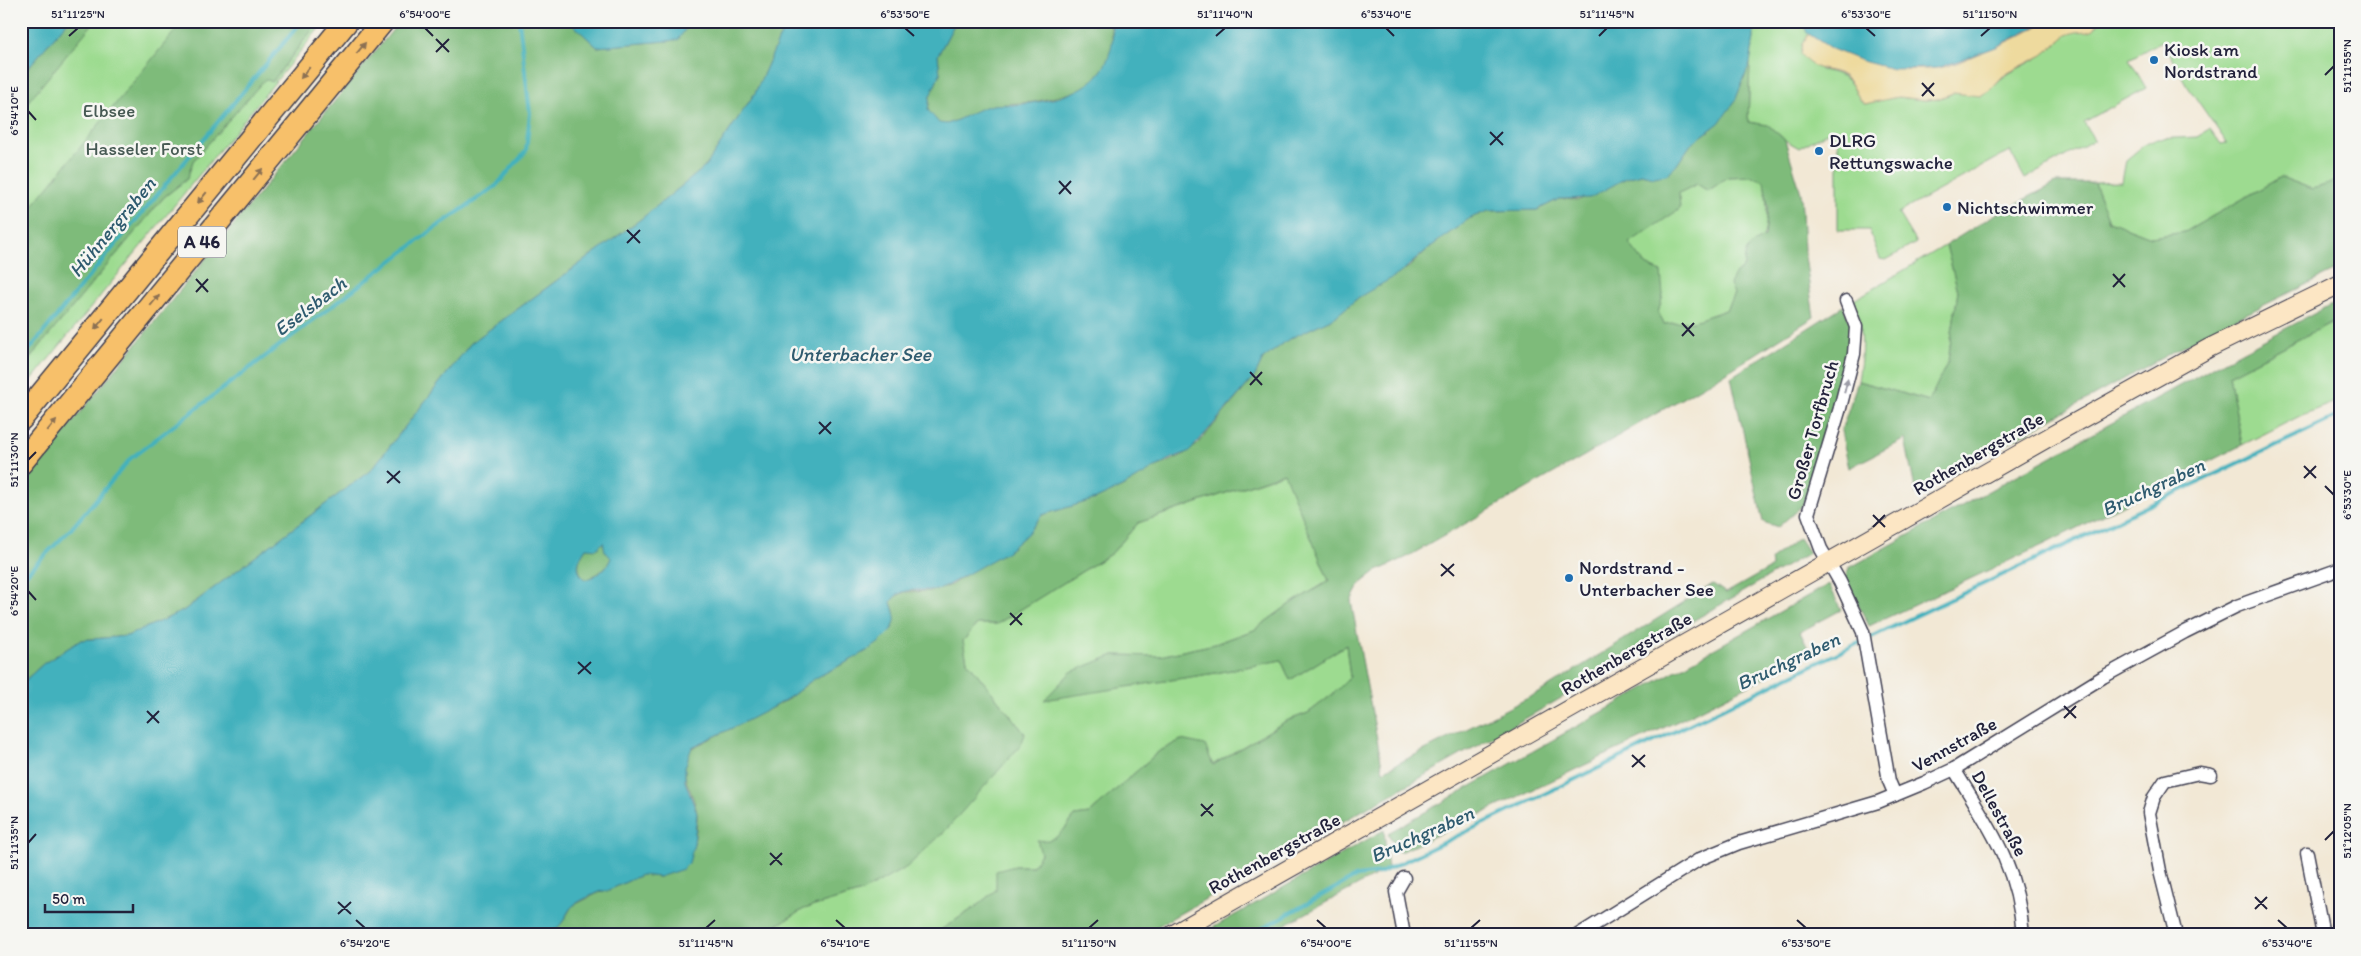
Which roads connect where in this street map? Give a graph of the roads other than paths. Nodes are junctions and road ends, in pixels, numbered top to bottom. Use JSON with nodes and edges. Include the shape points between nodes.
{"nodes":[{"id":1,"x":346,"y":21,"type":"edge"},
{"id":2,"x":383,"y":21,"type":"edge"},
{"id":3,"x":2340,"y":284,"type":"edge"},
{"id":4,"x":1846,"y":301,"type":"dead end"},
{"id":5,"x":21,"y":419,"type":"edge"},
{"id":6,"x":21,"y":463,"type":"edge"},
{"id":7,"x":1829,"y":562,"type":"junction"},
{"id":8,"x":2340,"y":568,"type":"edge"},
{"id":9,"x":1954,"y":769,"type":"junction"},
{"id":10,"x":2211,"y":776,"type":"dead end"},
{"id":11,"x":1895,"y":795,"type":"junction"},
{"id":12,"x":2307,"y":852,"type":"dead end"},
{"id":13,"x":1404,"y":878,"type":"dead end"},
{"id":14,"x":1172,"y":935,"type":"edge"},
{"id":15,"x":1404,"y":935,"type":"edge"},
{"id":16,"x":1578,"y":935,"type":"edge"},
{"id":17,"x":2023,"y":935,"type":"edge"},
{"id":18,"x":2176,"y":935,"type":"edge"},
{"id":19,"x":2323,"y":935,"type":"edge"}],
"edges":[{"from":1,"to":5,"type":"highway","number":"A 46","one_way":true},
{"from":6,"to":2,"type":"highway","number":"A 46","one_way":true},
{"from":3,"to":7,"type":"main road","name":"Rothenbergstraße","via":[[2200,353]]},
{"from":7,"to":4,"type":"street","name":"Großer Torfbruch","one_way":true,"via":[[1808,514],[1854,354],[1856,327]]},
{"from":7,"to":11,"type":"street","name":"Großer Torfbruch","via":[[1863,632],[1889,781]]},
{"from":7,"to":14,"type":"main road","name":"Rothenbergstraße"},
{"from":8,"to":9,"type":"street","name":"Vennstraße","via":[[2237,606],[2185,632],[2103,677]]},
{"from":9,"to":11,"type":"street","name":"Vennstraße"},
{"from":9,"to":17,"type":"street","name":"Dellestraße","via":[[2011,870],[2021,908]]},
{"from":10,"to":18,"type":"street","via":[[2199,773],[2165,781],[2154,797],[2149,813]]},
{"from":11,"to":16,"type":"street","name":"Vennstraße","via":[[1739,843],[1700,859]]},
{"from":12,"to":19,"type":"street"},
{"from":13,"to":15,"type":"street","via":[[1396,892]]}]}
